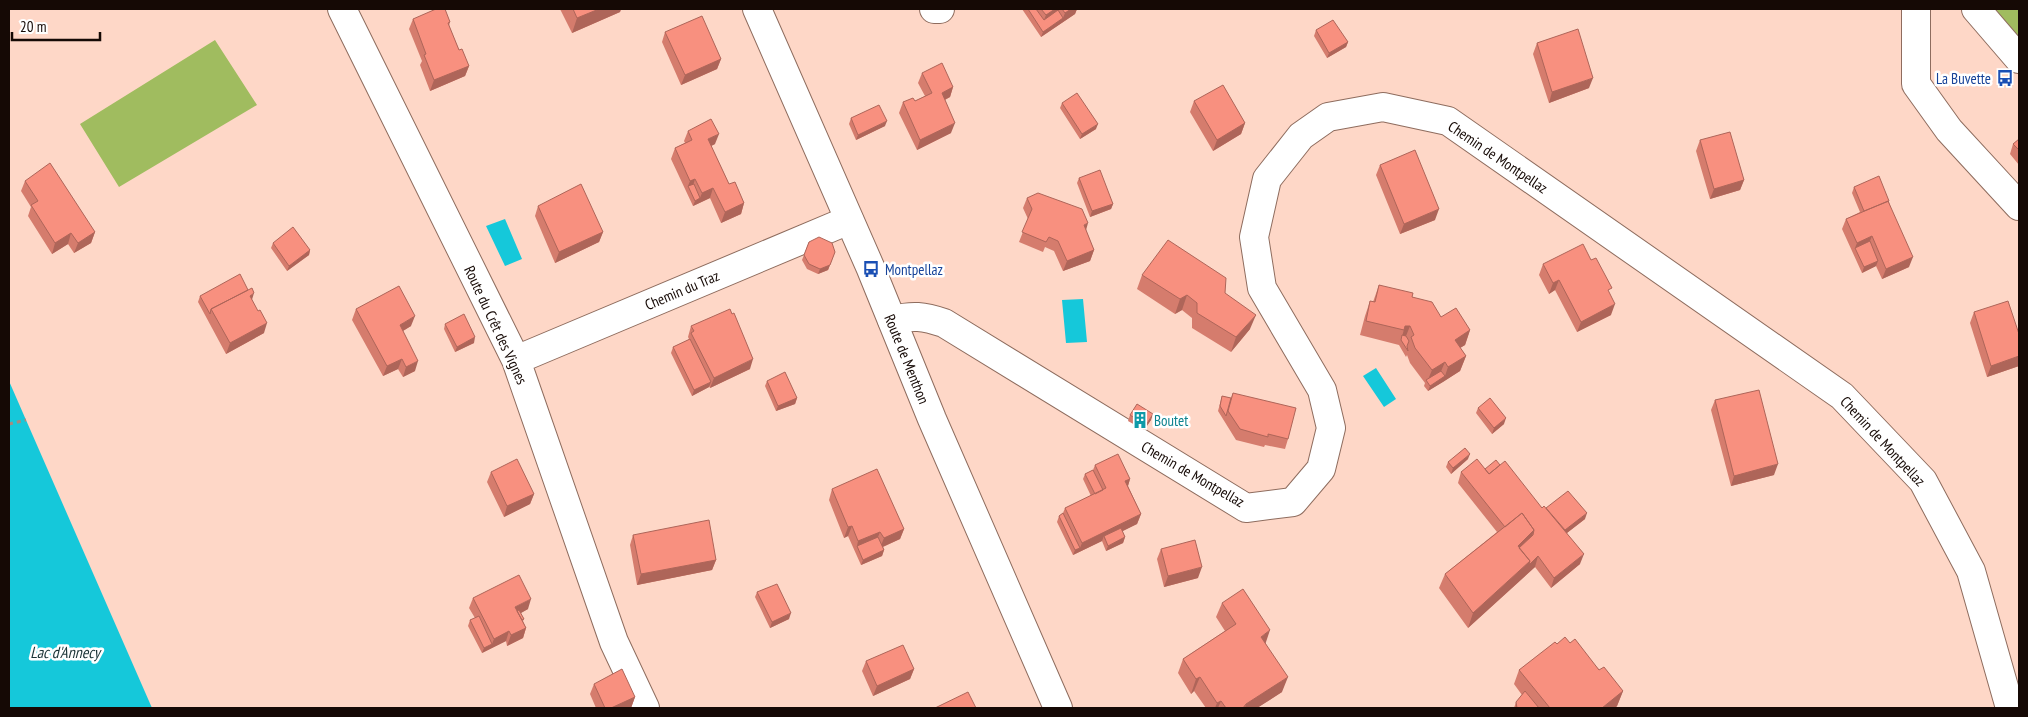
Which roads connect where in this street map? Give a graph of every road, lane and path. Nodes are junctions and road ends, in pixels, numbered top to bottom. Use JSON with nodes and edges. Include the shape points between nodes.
{"nodes":[{"id":1,"x":342,"y":9,"type":"edge"},
{"id":2,"x":757,"y":9,"type":"edge"},
{"id":3,"x":934,"y":9,"type":"edge"},
{"id":4,"x":940,"y":9,"type":"edge"},
{"id":5,"x":1916,"y":9,"type":"edge"},
{"id":6,"x":1976,"y":9,"type":"edge"},
{"id":7,"x":2019,"y":59,"type":"edge"},
{"id":8,"x":2019,"y":206,"type":"edge"},
{"id":9,"x":849,"y":220,"type":"junction"},
{"id":10,"x":892,"y":320,"type":"junction"},
{"id":11,"x":516,"y":360,"type":"junction"},
{"id":12,"x":26,"y":420,"type":"dead end"},
{"id":13,"x":9,"y":424,"type":"edge"},
{"id":14,"x":2007,"y":654,"type":"edge"},
{"id":15,"x":645,"y":708,"type":"edge"},
{"id":16,"x":1058,"y":708,"type":"edge"},
{"id":17,"x":2010,"y":708,"type":"edge"}],
"edges":[{"from":1,"to":11,"type":"street","name":"Route du Crêt des Vignes"},
{"from":2,"to":9,"type":"street","name":"Route de Menthon"},
{"from":3,"to":4,"type":"street"},
{"from":5,"to":8,"type":"street","via":[[1916,84],[1949,130]]},
{"from":6,"to":7,"type":"street"},
{"from":9,"to":10,"type":"street","name":"Route de Menthon"},
{"from":9,"to":11,"type":"street","name":"Chemin du Traz"},
{"from":10,"to":14,"type":"street","name":"Chemin de Montpellaz","via":[[928,317],[944,323],[1246,508],[1293,502],[1321,469],[1331,428],[1322,390],[1262,288],[1254,237],[1267,179],[1301,136],[1328,117],[1383,107],[1448,121],[1842,396],[1924,481],[1970,571]]},
{"from":10,"to":16,"type":"street","name":"Route de Menthon"},
{"from":11,"to":15,"type":"street","name":"Route du Crêt des Vignes","via":[[614,642]]},
{"from":12,"to":13,"type":"path"},
{"from":14,"to":17,"type":"street","name":"Chemin de Montpellaz"}]}
